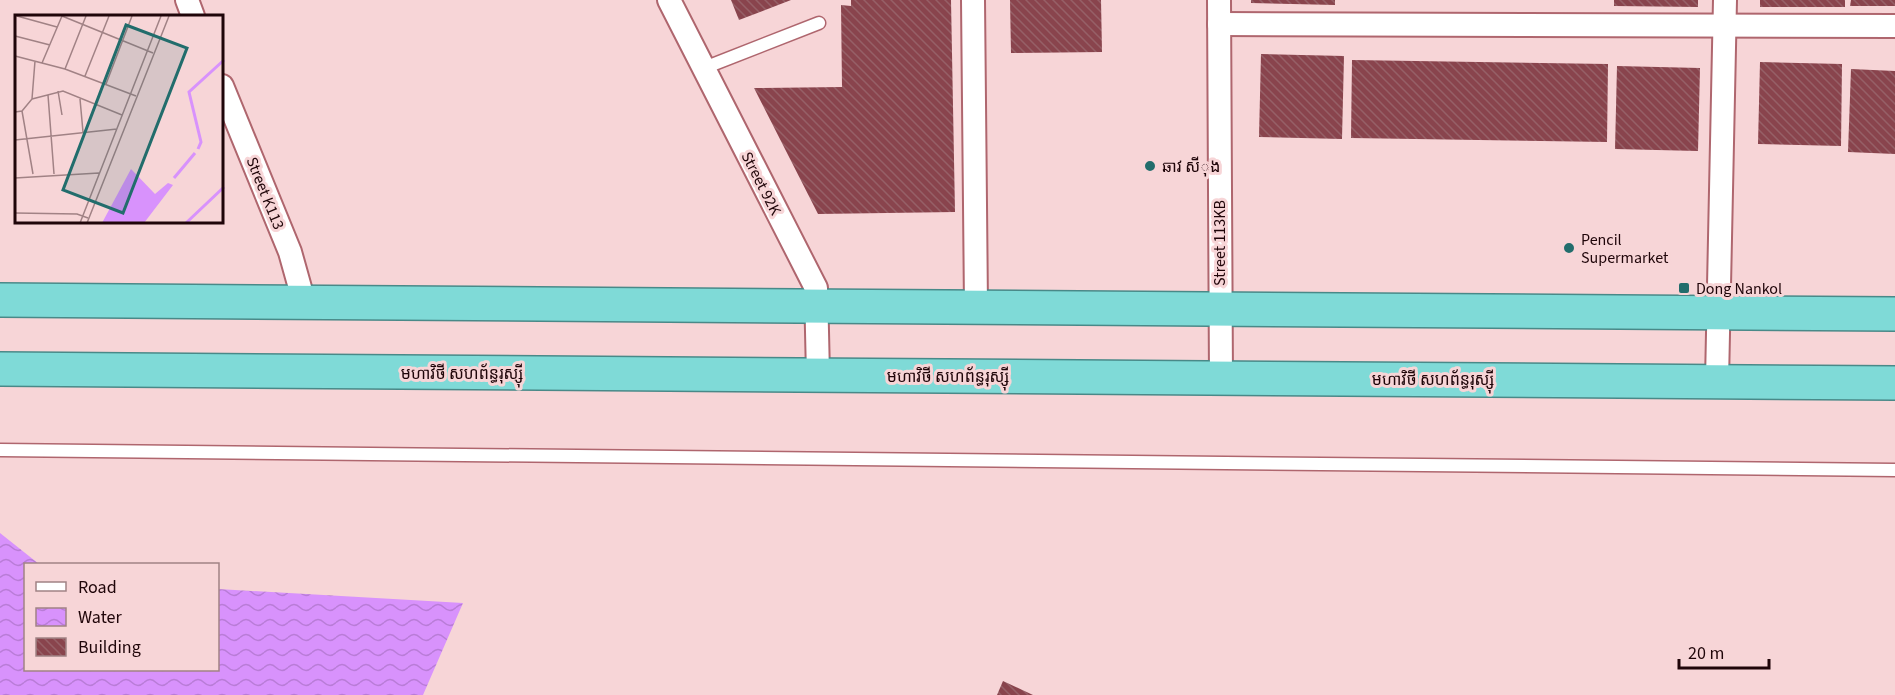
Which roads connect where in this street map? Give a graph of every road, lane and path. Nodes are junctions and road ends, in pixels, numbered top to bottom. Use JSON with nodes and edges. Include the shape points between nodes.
{"nodes":[{"id":1,"x":187,"y":0,"type":"edge"},
{"id":2,"x":669,"y":0,"type":"edge"},
{"id":3,"x":973,"y":0,"type":"edge"},
{"id":4,"x":1219,"y":0,"type":"edge"},
{"id":5,"x":1725,"y":0,"type":"edge"},
{"id":6,"x":194,"y":15,"type":"edge"},
{"id":7,"x":819,"y":23,"type":"dead end"},
{"id":8,"x":1219,"y":24,"type":"junction"},
{"id":9,"x":1724,"y":26,"type":"junction"},
{"id":10,"x":1895,"y":26,"type":"edge"},
{"id":11,"x":704,"y":68,"type":"junction"},
{"id":12,"x":224,"y":91,"type":"edge"},
{"id":13,"x":0,"y":300,"type":"edge"},
{"id":14,"x":304,"y":302,"type":"junction"},
{"id":15,"x":816,"y":306,"type":"junction"},
{"id":16,"x":976,"y":306,"type":"junction"},
{"id":17,"x":1220,"y":308,"type":"junction"},
{"id":18,"x":1719,"y":312,"type":"junction"},
{"id":19,"x":1895,"y":314,"type":"edge"},
{"id":20,"x":0,"y":369,"type":"edge"},
{"id":21,"x":818,"y":375,"type":"junction"},
{"id":22,"x":1221,"y":378,"type":"junction"},
{"id":23,"x":1717,"y":381,"type":"junction"},
{"id":24,"x":1895,"y":384,"type":"edge"},
{"id":25,"x":0,"y":450,"type":"edge"},
{"id":26,"x":1895,"y":470,"type":"edge"}],
"edges":[{"from":1,"to":6,"type":"street"},
{"from":2,"to":11,"type":"street","name":"Street 92K"},
{"from":3,"to":16,"type":"street"},
{"from":4,"to":8,"type":"street","name":"Street 113KB"},
{"from":5,"to":9,"type":"street"},
{"from":7,"to":11,"type":"lane"},
{"from":8,"to":9,"type":"street"},
{"from":8,"to":17,"type":"street","name":"Street 113KB"},
{"from":9,"to":10,"type":"street"},
{"from":9,"to":18,"type":"street"},
{"from":11,"to":15,"type":"street","name":"Street 92K","via":[[816,288]]},
{"from":12,"to":14,"type":"street","name":"Street K113","via":[[290,252]]},
{"from":13,"to":14,"type":"highway"},
{"from":14,"to":15,"type":"highway"},
{"from":15,"to":16,"type":"highway"},
{"from":15,"to":21,"type":"street","name":"Street 92K"},
{"from":16,"to":17,"type":"highway"},
{"from":17,"to":18,"type":"highway"},
{"from":17,"to":22,"type":"street","name":"Street 113KB"},
{"from":18,"to":19,"type":"highway"},
{"from":18,"to":23,"type":"street"},
{"from":20,"to":21,"type":"highway","name":"មហាវិថី សហព័ន្ធរុស្ស៊ី"},
{"from":21,"to":22,"type":"highway","name":"មហាវិថី សហព័ន្ធរុស្ស៊ី"},
{"from":22,"to":23,"type":"highway","name":"មហាវិថី សហព័ន្ធរុស្ស៊ី"},
{"from":23,"to":24,"type":"highway","name":"មហាវិថី សហព័ន្ធរុស្ស៊ី"},
{"from":25,"to":26,"type":"lane"}]}
